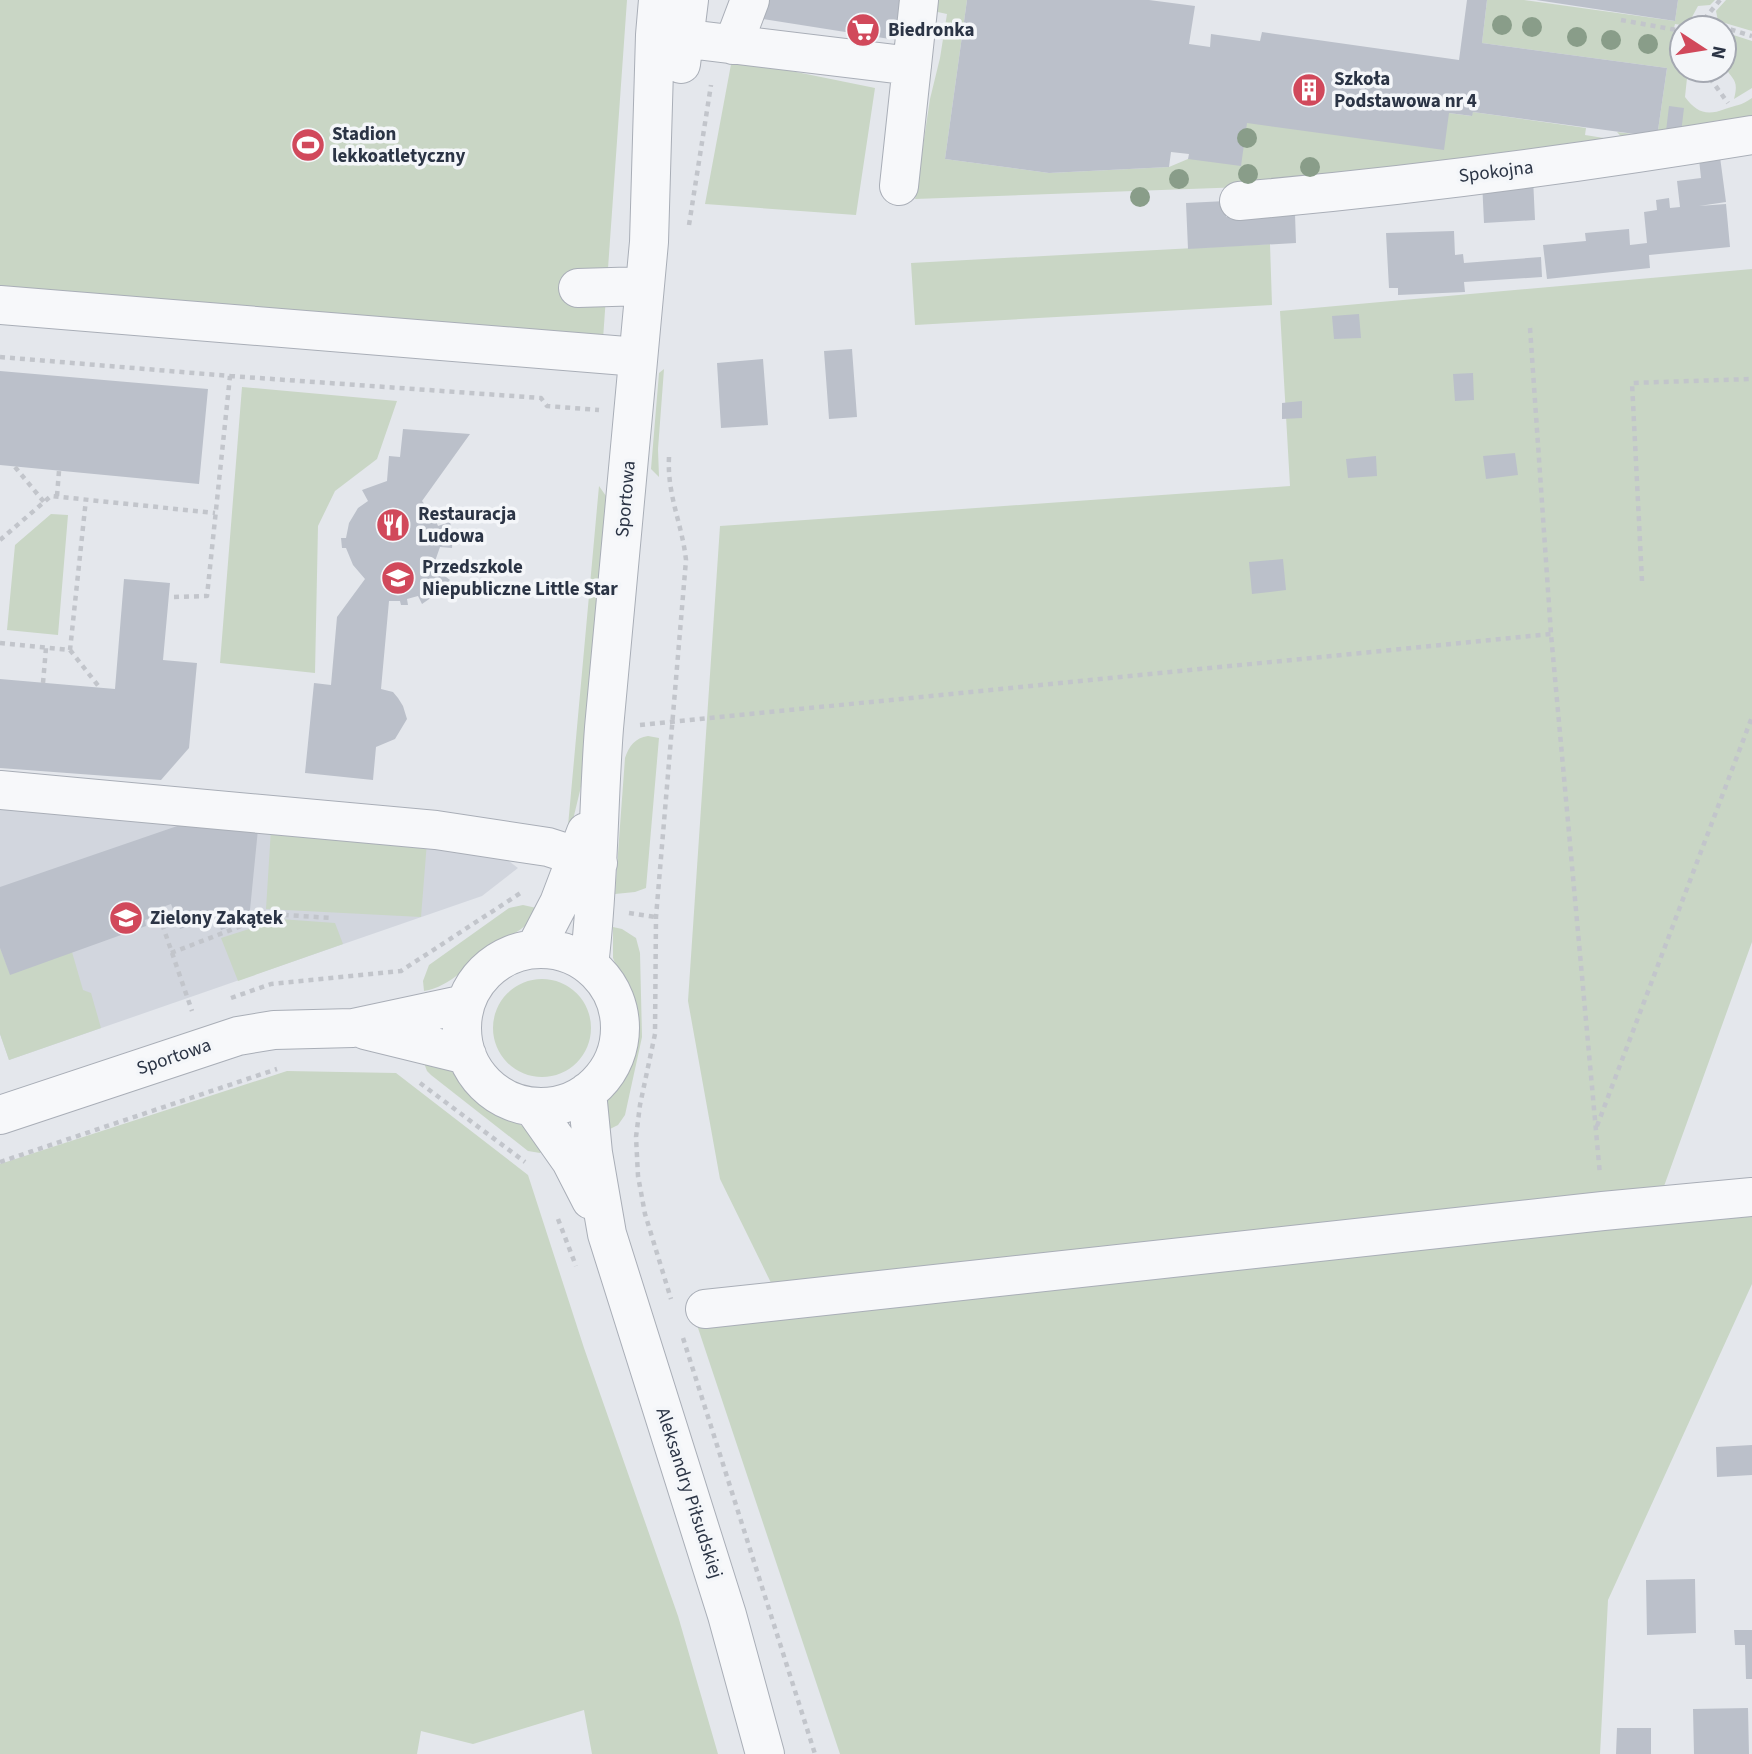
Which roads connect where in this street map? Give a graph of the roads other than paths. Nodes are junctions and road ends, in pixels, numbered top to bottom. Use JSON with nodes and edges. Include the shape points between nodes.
{"nodes":[{"id":1,"x":690,"y":0,"type":"edge"},
{"id":2,"x":750,"y":0,"type":"edge"},
{"id":3,"x":919,"y":0,"type":"edge"},
{"id":4,"x":689,"y":32,"type":"edge"},
{"id":5,"x":912,"y":66,"type":"junction"},
{"id":6,"x":1744,"y":118,"type":"edge"},
{"id":7,"x":899,"y":186,"type":"dead end"},
{"id":8,"x":1239,"y":201,"type":"dead end"},
{"id":9,"x":645,"y":286,"type":"junction"},
{"id":10,"x":578,"y":288,"type":"dead end"},
{"id":11,"x":0,"y":305,"type":"edge"},
{"id":12,"x":638,"y":357,"type":"junction"},
{"id":13,"x":0,"y":790,"type":"edge"},
{"id":14,"x":574,"y":855,"type":"junction"},
{"id":15,"x":535,"y":949,"type":"junction"},
{"id":16,"x":589,"y":965,"type":"junction"},
{"id":17,"x":466,"y":1004,"type":"junction"},
{"id":18,"x":353,"y":1028,"type":"junction"},
{"id":19,"x":467,"y":1055,"type":"junction"},
{"id":20,"x":587,"y":1091,"type":"junction"},
{"id":21,"x":533,"y":1107,"type":"junction"},
{"id":22,"x":0,"y":1115,"type":"edge"},
{"id":23,"x":1752,"y":1197,"type":"edge"},
{"id":24,"x":607,"y":1234,"type":"junction"},
{"id":25,"x":686,"y":1315,"type":"road end"},
{"id":26,"x":765,"y":1754,"type":"edge"}],
"edges":[{"from":1,"to":4,"type":"street","name":"Sportowa"},
{"from":2,"to":4,"type":"street"},
{"from":3,"to":5,"type":"street"},
{"from":4,"to":5,"type":"street"},
{"from":4,"to":9,"type":"street","name":"Sportowa","via":[[649,242]]},
{"from":5,"to":7,"type":"street"},
{"from":6,"to":8,"type":"street","name":"Spokojna","via":[[1646,153]]},
{"from":9,"to":10,"type":"street"},
{"from":9,"to":12,"type":"street","name":"Sportowa"},
{"from":11,"to":12,"type":"street"},
{"from":12,"to":14,"type":"street","name":"Sportowa","via":[[599,797]]},
{"from":13,"to":14,"type":"street","via":[[436,830]]},
{"from":14,"to":15,"type":"street","name":"Sportowa","via":[[559,903]]},
{"from":14,"to":16,"type":"street","name":"Sportowa","via":[[596,909]]},
{"from":15,"to":16,"type":"street","via":[[572,955]]},
{"from":15,"to":17,"type":"street","via":[[509,955],[486,970]]},
{"from":16,"to":20,"type":"street","via":[[615,1000],[620,1029],[614,1057]]},
{"from":17,"to":18,"type":"street","name":"Sportowa"},
{"from":17,"to":19,"type":"street","via":[[462,1021]]},
{"from":18,"to":19,"type":"street","name":"Sportowa"},
{"from":18,"to":22,"type":"street","name":"Sportowa","via":[[238,1036]]},
{"from":19,"to":21,"type":"street","via":[[492,1090]]},
{"from":20,"to":21,"type":"street","via":[[562,1104]]},
{"from":20,"to":24,"type":"street","name":"Aleksandry Piłsudskiej"},
{"from":21,"to":24,"type":"street","name":"Aleksandry Piłsudskiej","via":[[571,1161]]},
{"from":23,"to":25,"type":"street"},
{"from":24,"to":26,"type":"street","name":"Aleksandry Piłsudskiej","via":[[727,1615]]}]}
